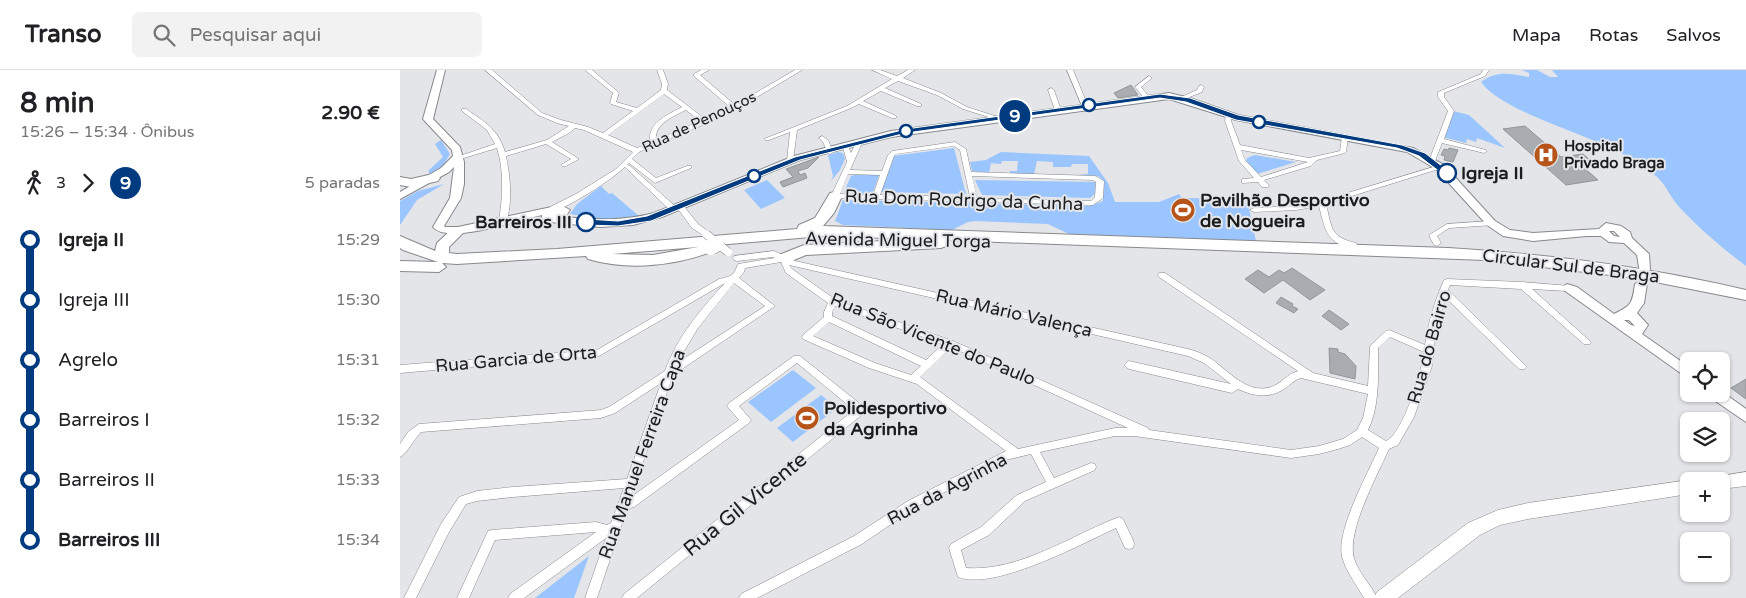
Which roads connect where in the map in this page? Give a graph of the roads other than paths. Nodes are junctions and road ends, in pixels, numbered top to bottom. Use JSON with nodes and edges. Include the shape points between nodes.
{"nodes":[{"id":1,"x":488,"y":70,"type":"edge"},
{"id":2,"x":588,"y":70,"type":"edge"},
{"id":3,"x":660,"y":70,"type":"edge"},
{"id":4,"x":706,"y":70,"type":"edge"},
{"id":5,"x":808,"y":70,"type":"edge"},
{"id":6,"x":875,"y":70,"type":"edge"},
{"id":7,"x":912,"y":70,"type":"edge"},
{"id":8,"x":1070,"y":70,"type":"edge"},
{"id":9,"x":1486,"y":70,"type":"edge"},
{"id":10,"x":441,"y":72,"type":"edge"},
{"id":11,"x":796,"y":72,"type":"edge"},
{"id":12,"x":1149,"y":78,"type":"dead end"},
{"id":13,"x":896,"y":79,"type":"junction"},
{"id":14,"x":1200,"y":87,"type":"dead end"},
{"id":15,"x":880,"y":88,"type":"junction"},
{"id":16,"x":1051,"y":90,"type":"dead end"},
{"id":17,"x":664,"y":91,"type":"junction"},
{"id":18,"x":1147,"y":98,"type":"junction"},
{"id":19,"x":1182,"y":98,"type":"junction"},
{"id":20,"x":858,"y":101,"type":"junction"},
{"id":21,"x":919,"y":104,"type":"dead end"},
{"id":22,"x":686,"y":106,"type":"junction"},
{"id":23,"x":1085,"y":106,"type":"junction"},
{"id":24,"x":735,"y":108,"type":"junction"},
{"id":25,"x":464,"y":110,"type":"dead end"},
{"id":26,"x":638,"y":110,"type":"junction"},
{"id":27,"x":1058,"y":110,"type":"junction"},
{"id":28,"x":1229,"y":115,"type":"junction"},
{"id":29,"x":894,"y":116,"type":"dead end"},
{"id":30,"x":991,"y":117,"type":"junction"},
{"id":31,"x":559,"y":122,"type":"junction"},
{"id":32,"x":706,"y":122,"type":"junction"},
{"id":33,"x":574,"y":125,"type":"junction"},
{"id":34,"x":794,"y":128,"type":"junction"},
{"id":35,"x":559,"y":136,"type":"junction"},
{"id":36,"x":603,"y":136,"type":"junction"},
{"id":37,"x":1345,"y":137,"type":"junction"},
{"id":38,"x":822,"y":138,"type":"dead end"},
{"id":39,"x":767,"y":139,"type":"dead end"},
{"id":40,"x":1440,"y":140,"type":"junction"},
{"id":41,"x":547,"y":142,"type":"junction"},
{"id":42,"x":859,"y":143,"type":"junction"},
{"id":43,"x":653,"y":144,"type":"junction"},
{"id":44,"x":498,"y":145,"type":"junction"},
{"id":45,"x":846,"y":147,"type":"junction"},
{"id":46,"x":1238,"y":147,"type":"junction"},
{"id":47,"x":637,"y":151,"type":"junction"},
{"id":48,"x":1484,"y":151,"type":"dead end"},
{"id":49,"x":830,"y":152,"type":"junction"},
{"id":50,"x":502,"y":155,"type":"junction"},
{"id":51,"x":458,"y":158,"type":"junction"},
{"id":52,"x":1314,"y":160,"type":"junction"},
{"id":53,"x":790,"y":161,"type":"junction"},
{"id":54,"x":627,"y":162,"type":"junction"},
{"id":55,"x":850,"y":162,"type":"junction"},
{"id":56,"x":1436,"y":164,"type":"junction"},
{"id":57,"x":564,"y":165,"type":"dead end"},
{"id":58,"x":689,"y":167,"type":"dead end"},
{"id":59,"x":459,"y":170,"type":"junction"},
{"id":60,"x":846,"y":172,"type":"junction"},
{"id":61,"x":884,"y":173,"type":"junction"},
{"id":62,"x":969,"y":174,"type":"junction"},
{"id":63,"x":441,"y":175,"type":"junction"},
{"id":64,"x":400,"y":181,"type":"edge"},
{"id":65,"x":1245,"y":181,"type":"dead end"},
{"id":66,"x":1262,"y":182,"type":"junction"},
{"id":67,"x":457,"y":189,"type":"junction"},
{"id":68,"x":877,"y":195,"type":"junction"},
{"id":69,"x":400,"y":196,"type":"edge"},
{"id":70,"x":579,"y":196,"type":"junction"},
{"id":71,"x":835,"y":196,"type":"junction"},
{"id":72,"x":974,"y":200,"type":"junction"},
{"id":73,"x":1322,"y":203,"type":"junction"},
{"id":74,"x":677,"y":208,"type":"junction"},
{"id":75,"x":1254,"y":210,"type":"dead end"},
{"id":76,"x":557,"y":214,"type":"junction"},
{"id":77,"x":826,"y":216,"type":"junction"},
{"id":78,"x":503,"y":220,"type":"junction"},
{"id":79,"x":1491,"y":223,"type":"junction"},
{"id":80,"x":458,"y":231,"type":"junction"},
{"id":81,"x":892,"y":233,"type":"junction"},
{"id":82,"x":1331,"y":235,"type":"junction"},
{"id":83,"x":761,"y":236,"type":"junction"},
{"id":84,"x":400,"y":241,"type":"edge"},
{"id":85,"x":958,"y":242,"type":"junction"},
{"id":86,"x":1437,"y":242,"type":"dead end"},
{"id":87,"x":718,"y":243,"type":"junction"},
{"id":88,"x":1318,"y":248,"type":"junction"},
{"id":89,"x":1394,"y":253,"type":"junction"},
{"id":90,"x":400,"y":255,"type":"edge"},
{"id":91,"x":592,"y":256,"type":"junction"},
{"id":92,"x":784,"y":259,"type":"junction"},
{"id":93,"x":440,"y":262,"type":"junction"},
{"id":94,"x":739,"y":262,"type":"junction"},
{"id":95,"x":400,"y":266,"type":"edge"},
{"id":96,"x":1644,"y":270,"type":"dead end"},
{"id":97,"x":1162,"y":275,"type":"dead end"},
{"id":98,"x":733,"y":279,"type":"junction"},
{"id":99,"x":1641,"y":284,"type":"dead end"},
{"id":100,"x":1522,"y":285,"type":"junction"},
{"id":101,"x":1446,"y":286,"type":"junction"},
{"id":102,"x":1567,"y":288,"type":"joint"},
{"id":103,"x":1746,"y":295,"type":"edge"},
{"id":104,"x":833,"y":302,"type":"junction"},
{"id":105,"x":1746,"y":302,"type":"edge"},
{"id":106,"x":1638,"y":303,"type":"junction"},
{"id":107,"x":828,"y":318,"type":"junction"},
{"id":108,"x":1624,"y":321,"type":"junction"},
{"id":109,"x":1641,"y":325,"type":"junction"},
{"id":110,"x":1587,"y":342,"type":"dead end"},
{"id":111,"x":950,"y":343,"type":"junction"},
{"id":112,"x":1429,"y":350,"type":"junction"},
{"id":113,"x":1277,"y":352,"type":"junction"},
{"id":114,"x":1659,"y":353,"type":"junction"},
{"id":115,"x":928,"y":364,"type":"junction"},
{"id":116,"x":1129,"y":365,"type":"dead end"},
{"id":117,"x":1522,"y":367,"type":"dead end"},
{"id":118,"x":1680,"y":368,"type":"edge"},
{"id":119,"x":400,"y":369,"type":"edge"},
{"id":120,"x":668,"y":375,"type":"junction"},
{"id":121,"x":1294,"y":375,"type":"junction"},
{"id":122,"x":1313,"y":377,"type":"junction"},
{"id":123,"x":913,"y":380,"type":"junction"},
{"id":124,"x":1237,"y":383,"type":"junction"},
{"id":125,"x":1370,"y":390,"type":"junction"},
{"id":126,"x":1727,"y":402,"type":"edge"},
{"id":127,"x":1746,"y":416,"type":"edge"},
{"id":128,"x":1120,"y":418,"type":"junction"},
{"id":129,"x":1364,"y":427,"type":"junction"},
{"id":130,"x":1122,"y":432,"type":"junction"},
{"id":131,"x":1154,"y":435,"type":"junction"},
{"id":132,"x":1385,"y":446,"type":"junction"},
{"id":133,"x":1034,"y":450,"type":"junction"},
{"id":134,"x":400,"y":453,"type":"edge"},
{"id":135,"x":1016,"y":453,"type":"junction"},
{"id":136,"x":1091,"y":467,"type":"dead end"},
{"id":137,"x":1746,"y":479,"type":"edge"},
{"id":138,"x":1730,"y":481,"type":"edge"},
{"id":139,"x":630,"y":482,"type":"junction"},
{"id":140,"x":1052,"y":484,"type":"junction"},
{"id":141,"x":1680,"y":488,"type":"edge"},
{"id":142,"x":623,"y":505,"type":"junction"},
{"id":143,"x":613,"y":527,"type":"junction"},
{"id":144,"x":1129,"y":544,"type":"dead end"},
{"id":145,"x":410,"y":598,"type":"edge"},
{"id":146,"x":463,"y":598,"type":"edge"},
{"id":147,"x":514,"y":598,"type":"edge"},
{"id":148,"x":591,"y":598,"type":"edge"},
{"id":149,"x":628,"y":598,"type":"edge"},
{"id":150,"x":745,"y":598,"type":"edge"},
{"id":151,"x":1371,"y":598,"type":"edge"},
{"id":152,"x":1383,"y":598,"type":"edge"}],
"edges":[{"from":1,"to":31,"type":"street","via":[[531,108]]},
{"from":2,"to":26,"type":"street","via":[[616,93],[613,104]]},
{"from":3,"to":17,"type":"street"},
{"from":4,"to":24,"type":"street","via":[[696,75]]},
{"from":5,"to":11,"type":"street","name":"Rua de Penouços"},
{"from":6,"to":13,"type":"street"},
{"from":7,"to":13,"type":"street"},
{"from":8,"to":23,"type":"street"},
{"from":9,"to":40,"type":"street","via":[[1483,75],[1441,92],[1451,110]]},
{"from":10,"to":51,"type":"street","via":[[428,119],[455,145]]},
{"from":11,"to":24,"type":"street","name":"Rua de Penouços"},
{"from":12,"to":18,"type":"street","via":[[1138,87]]},
{"from":13,"to":15,"type":"street"},
{"from":13,"to":30,"type":"street"},
{"from":14,"to":19,"type":"street","via":[[1200,91]]},
{"from":15,"to":20,"type":"street"},
{"from":15,"to":21,"type":"street"},
{"from":16,"to":27,"type":"street"},
{"from":17,"to":22,"type":"street"},
{"from":17,"to":26,"type":"street"},
{"from":18,"to":19,"type":"street"},
{"from":18,"to":23,"type":"street"},
{"from":19,"to":28,"type":"street"},
{"from":20,"to":29,"type":"street"},
{"from":20,"to":34,"type":"street"},
{"from":22,"to":32,"type":"street"},
{"from":22,"to":43,"type":"street","via":[[661,121],[652,136]]},
{"from":23,"to":27,"type":"street"},
{"from":24,"to":32,"type":"street","name":"Rua de Penouços"},
{"from":25,"to":44,"type":"street","via":[[493,132]]},
{"from":26,"to":36,"type":"street"},
{"from":27,"to":30,"type":"street"},
{"from":28,"to":37,"type":"street"},
{"from":28,"to":46,"type":"street","via":[[1228,121]]},
{"from":30,"to":42,"type":"street","via":[[906,131]]},
{"from":31,"to":33,"type":"street"},
{"from":31,"to":35,"type":"street","via":[[566,127]]},
{"from":32,"to":43,"type":"street","name":"Rua de Penouços"},
{"from":33,"to":35,"type":"street"},
{"from":33,"to":36,"type":"street"},
{"from":34,"to":39,"type":"street"},
{"from":34,"to":53,"type":"street"},
{"from":35,"to":41,"type":"street"},
{"from":36,"to":47,"type":"street"},
{"from":37,"to":52,"type":"street","via":[[1343,152]]},
{"from":37,"to":56,"type":"street","via":[[1399,146]]},
{"from":38,"to":49,"type":"street"},
{"from":40,"to":48,"type":"street"},
{"from":40,"to":56,"type":"street"},
{"from":41,"to":50,"type":"street"},
{"from":41,"to":57,"type":"street","via":[[576,159]]},
{"from":42,"to":45,"type":"street"},
{"from":42,"to":55,"type":"street"},
{"from":43,"to":47,"type":"street","name":"Rua de Penouços"},
{"from":44,"to":50,"type":"street"},
{"from":44,"to":51,"type":"street"},
{"from":45,"to":49,"type":"street"},
{"from":45,"to":55,"type":"street"},
{"from":46,"to":52,"type":"street"},
{"from":46,"to":66,"type":"street","via":[[1242,161]]},
{"from":47,"to":54,"type":"street","name":"Rua de Penouços"},
{"from":49,"to":53,"type":"street"},
{"from":50,"to":78,"type":"street","via":[[505,166]]},
{"from":51,"to":59,"type":"street"},
{"from":51,"to":63,"type":"street"},
{"from":52,"to":66,"type":"street","via":[[1309,165]]},
{"from":53,"to":74,"type":"street"},
{"from":54,"to":58,"type":"street","via":[[655,181]]},
{"from":54,"to":70,"type":"street","name":"Rua de Penouços"},
{"from":54,"to":74,"type":"street"},
{"from":55,"to":60,"type":"street"},
{"from":56,"to":73,"type":"street"},
{"from":56,"to":79,"type":"street"},
{"from":59,"to":63,"type":"street"},
{"from":59,"to":67,"type":"street"},
{"from":60,"to":61,"type":"street"},
{"from":60,"to":71,"type":"street"},
{"from":61,"to":62,"type":"street","via":[[894,152],[955,144],[963,149]]},
{"from":61,"to":68,"type":"street"},
{"from":62,"to":72,"type":"street"},
{"from":62,"to":72,"type":"street","name":"Rua Dom Rodrigo da Cunha","via":[[1098,179],[1100,198],[1093,203]]},
{"from":63,"to":64,"type":"highway","via":[[411,183]]},
{"from":63,"to":67,"type":"street","via":[[454,183]]},
{"from":63,"to":69,"type":"street"},
{"from":65,"to":66,"type":"street"},
{"from":67,"to":80,"type":"street","via":[[454,202],[438,227]]},
{"from":68,"to":71,"type":"street","name":"Rua Dom Rodrigo da Cunha"},
{"from":68,"to":72,"type":"street","name":"Rua Dom Rodrigo da Cunha"},
{"from":70,"to":76,"type":"street","name":"Rua de Penouços"},
{"from":70,"to":76,"type":"street","name":"Rua de Penouços"},
{"from":71,"to":77,"type":"highway"},
{"from":73,"to":75,"type":"street"},
{"from":73,"to":82,"type":"street"},
{"from":74,"to":76,"type":"street","via":[[633,222],[600,224]]},
{"from":74,"to":87,"type":"street"},
{"from":76,"to":78,"type":"street"},
{"from":77,"to":81,"type":"highway","via":[[831,225],[838,227],[884,228]]},
{"from":77,"to":83,"type":"highway","via":[[810,227]]},
{"from":78,"to":80,"type":"street"},
{"from":79,"to":86,"type":"street","via":[[1447,226],[1433,235]]},
{"from":79,"to":96,"type":"street","via":[[1506,233],[1524,237],[1586,232],[1603,233],[1614,240],[1626,239],[1643,254]]},
{"from":80,"to":93,"type":"highway","via":[[442,246]]},
{"from":81,"to":83,"type":"highway","name":"Avenida Miguel Torga","via":[[822,231]]},
{"from":81,"to":88,"type":"highway","name":"Avenida Miguel Torga"},
{"from":82,"to":88,"type":"street","via":[[1327,243]]},
{"from":82,"to":89,"type":"street","via":[[1342,244],[1375,247]]},
{"from":83,"to":87,"type":"highway","name":"Avenida Miguel Torga"},
{"from":84,"to":93,"type":"highway","name":"Avenida Miguel Torga"},
{"from":85,"to":89,"type":"highway","name":"Avenida Miguel Torga"},
{"from":85,"to":91,"type":"highway","name":"Avenida Miguel Torga","via":[[822,237]]},
{"from":85,"to":92,"type":"highway","via":[[804,250]]},
{"from":87,"to":91,"type":"highway","via":[[692,254],[630,260]]},
{"from":87,"to":93,"type":"highway","name":"Avenida Miguel Torga"},
{"from":87,"to":94,"type":"street"},
{"from":88,"to":89,"type":"highway","name":"Avenida Miguel Torga"},
{"from":89,"to":103,"type":"highway","name":"Circular Sul de Braga","via":[[1553,261],[1671,279]]},
{"from":89,"to":105,"type":"highway","name":"Circular Sul de Braga","via":[[1579,270],[1656,282]]},
{"from":90,"to":93,"type":"highway","name":"Avenida Miguel Torga"},
{"from":91,"to":93,"type":"highway","name":"Avenida Miguel Torga"},
{"from":92,"to":94,"type":"street"},
{"from":92,"to":104,"type":"street","name":"Rua São Vicente do Paulo","via":[[790,271]]},
{"from":92,"to":124,"type":"street","name":"Rua Mário Valença","via":[[1176,349],[1199,356]]},
{"from":93,"to":95,"type":"highway"},
{"from":94,"to":98,"type":"street","name":"Rua Manuel Ferreira Capa","via":[[740,272]]},
{"from":97,"to":113,"type":"street"},
{"from":98,"to":119,"type":"street","name":"Rua Garcia de Orta","via":[[717,283],[599,353]]},
{"from":98,"to":120,"type":"street","name":"Rua Manuel Ferreira Capa","via":[[683,341]]},
{"from":98,"to":120,"type":"street","via":[[771,306]]},
{"from":99,"to":106,"type":"street"},
{"from":100,"to":101,"type":"street"},
{"from":100,"to":102,"type":"street"},
{"from":100,"to":110,"type":"street"},
{"from":101,"to":112,"type":"street","name":"Rua do Bairro"},
{"from":101,"to":117,"type":"street"},
{"from":102,"to":108,"type":"street"},
{"from":104,"to":107,"type":"street"},
{"from":104,"to":111,"type":"street","name":"Rua São Vicente do Paulo"},
{"from":106,"to":108,"type":"street"},
{"from":106,"to":109,"type":"street"},
{"from":107,"to":115,"type":"street"},
{"from":107,"to":123,"type":"street","via":[[806,337]]},
{"from":108,"to":109,"type":"street","via":[[1638,331]]},
{"from":108,"to":114,"type":"street"},
{"from":109,"to":114,"type":"street"},
{"from":111,"to":115,"type":"street"},
{"from":111,"to":128,"type":"street","name":"Rua São Vicente do Paulo"},
{"from":112,"to":125,"type":"street","via":[[1389,333],[1374,347]]},
{"from":112,"to":132,"type":"street","name":"Rua do Bairro","via":[[1427,366],[1406,425],[1394,442]]},
{"from":113,"to":121,"type":"street"},
{"from":113,"to":122,"type":"street"},
{"from":114,"to":118,"type":"street"},
{"from":115,"to":123,"type":"street"},
{"from":116,"to":124,"type":"street","name":"Rua Mário Valença","via":[[1232,389]]},
{"from":120,"to":134,"type":"street","via":[[601,414],[419,428]]},
{"from":120,"to":139,"type":"street","name":"Rua Manuel Ferreira Capa"},
{"from":121,"to":122,"type":"street"},
{"from":121,"to":124,"type":"street","name":"Rua Mário Valença","via":[[1283,387],[1270,392],[1255,392]]},
{"from":122,"to":125,"type":"street"},
{"from":123,"to":135,"type":"street","via":[[920,381]]},
{"from":125,"to":129,"type":"street"},
{"from":126,"to":127,"type":"street"},
{"from":128,"to":130,"type":"street"},
{"from":128,"to":131,"type":"street","name":"Rua São Vicente do Paulo"},
{"from":129,"to":131,"type":"street","name":"Rua da Agrinha","via":[[1337,444],[1292,454]]},
{"from":129,"to":132,"type":"street"},
{"from":130,"to":131,"type":"street","name":"Rua da Agrinha"},
{"from":130,"to":133,"type":"street","name":"Rua da Agrinha"},
{"from":132,"to":151,"type":"street","name":"Rua do Bairro","via":[[1356,514],[1347,547],[1352,565]]},
{"from":133,"to":135,"type":"street","name":"Rua da Agrinha"},
{"from":133,"to":140,"type":"street"},
{"from":135,"to":150,"type":"street","name":"Rua da Agrinha","via":[[1004,456],[912,504],[858,540]]},
{"from":136,"to":140,"type":"street"},
{"from":137,"to":138,"type":"main road"},
{"from":139,"to":142,"type":"street","name":"Rua Manuel Ferreira Capa"},
{"from":139,"to":145,"type":"street","via":[[513,492],[463,500],[445,528]]},
{"from":140,"to":144,"type":"street","via":[[1021,498],[985,531],[954,548],[962,573],[970,576],[1014,567],[1119,522]]},
{"from":141,"to":152,"type":"main road","via":[[1498,518],[1474,529]]},
{"from":142,"to":143,"type":"street","name":"Rua Manuel Ferreira Capa"},
{"from":142,"to":149,"type":"street","name":"Rua Gil Vicente","via":[[630,504],[746,420],[732,406],[797,358],[861,410]]},
{"from":143,"to":146,"type":"street","via":[[492,535]]},
{"from":143,"to":147,"type":"street"},
{"from":143,"to":148,"type":"street","name":"Rua Manuel Ferreira Capa"}]}
